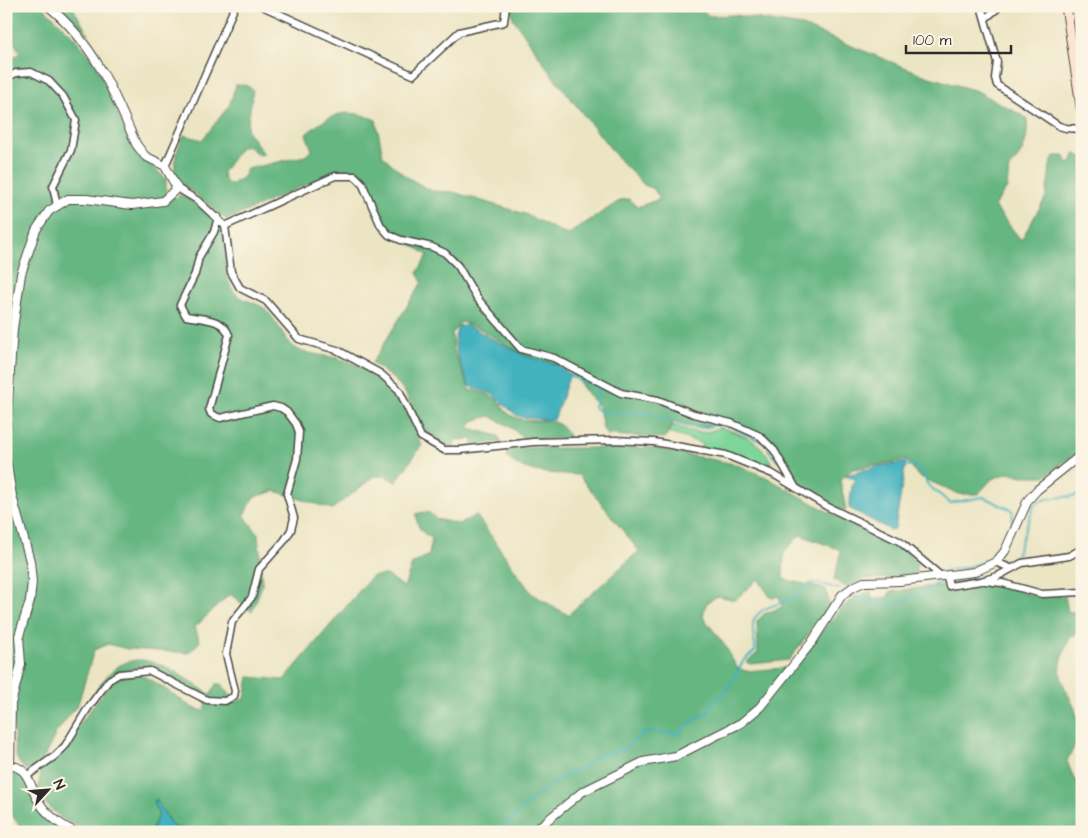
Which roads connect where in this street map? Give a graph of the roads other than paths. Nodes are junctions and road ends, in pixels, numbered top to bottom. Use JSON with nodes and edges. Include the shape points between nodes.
{"nodes":[{"id":1,"x":48,"y":6,"type":"edge"},
{"id":2,"x":235,"y":6,"type":"edge"},
{"id":3,"x":262,"y":6,"type":"edge"},
{"id":4,"x":506,"y":6,"type":"edge"},
{"id":5,"x":981,"y":6,"type":"edge"},
{"id":6,"x":1000,"y":6,"type":"edge"},
{"id":7,"x":1066,"y":6,"type":"edge"},
{"id":8,"x":986,"y":18,"type":"junction"},
{"id":9,"x":6,"y":78,"type":"edge"},
{"id":10,"x":1082,"y":113,"type":"edge"},
{"id":11,"x":1082,"y":128,"type":"edge"},
{"id":12,"x":165,"y":166,"type":"junction"},
{"id":13,"x":177,"y":188,"type":"junction"},
{"id":14,"x":56,"y":206,"type":"junction"},
{"id":15,"x":218,"y":217,"type":"junction"},
{"id":16,"x":225,"y":226,"type":"junction"},
{"id":17,"x":6,"y":430,"type":"edge"},
{"id":18,"x":1082,"y":454,"type":"edge"},
{"id":19,"x":6,"y":459,"type":"edge"},
{"id":20,"x":798,"y":491,"type":"junction"},
{"id":21,"x":1082,"y":549,"type":"edge"},
{"id":22,"x":1003,"y":566,"type":"junction"},
{"id":23,"x":946,"y":579,"type":"junction"},
{"id":24,"x":981,"y":580,"type":"junction"},
{"id":25,"x":1082,"y":592,"type":"edge"},
{"id":26,"x":8,"y":765,"type":"edge"},
{"id":27,"x":28,"y":776,"type":"junction"},
{"id":28,"x":77,"y":832,"type":"edge"},
{"id":29,"x":533,"y":832,"type":"edge"}],
"edges":[{"from":1,"to":12,"type":"street","via":[[80,38],[99,63],[136,144],[145,156]]},
{"from":2,"to":12,"type":"street"},
{"from":3,"to":4,"type":"street","via":[[413,75],[459,32],[504,22]]},
{"from":5,"to":8,"type":"street"},
{"from":6,"to":8,"type":"street"},
{"from":7,"to":10,"type":"main road"},
{"from":8,"to":11,"type":"street","via":[[987,34],[997,62],[997,85],[1059,126]]},
{"from":9,"to":14,"type":"street","via":[[16,73],[31,72],[49,81],[63,96],[76,120],[71,150],[53,186]]},
{"from":12,"to":13,"type":"street"},
{"from":13,"to":14,"type":"street","via":[[163,201],[132,205],[68,199]]},
{"from":13,"to":15,"type":"street"},
{"from":14,"to":17,"type":"street","via":[[36,230],[21,274],[13,328]]},
{"from":15,"to":16,"type":"street"},
{"from":15,"to":27,"type":"street","via":[[180,305],[186,316],[220,323],[229,335],[209,409],[211,414],[220,418],[273,406],[281,408],[296,424],[300,439],[298,459],[287,494],[294,518],[291,530],[259,569],[252,597],[230,629],[226,654],[234,696],[225,701],[207,700],[150,671],[119,674],[109,680],[65,746]]},
{"from":16,"to":20,"type":"street","via":[[231,272],[240,288],[266,301],[299,339],[337,350],[381,374],[399,390],[421,437],[444,450],[533,442],[654,442],[726,455],[773,474]]},
{"from":16,"to":20,"type":"street","via":[[335,176],[355,176],[362,183],[381,226],[389,235],[445,253],[458,266],[477,298],[521,349],[554,358],[620,393],[658,400],[694,414],[731,423],[760,436],[774,450]]},
{"from":18,"to":22,"type":"street","via":[[1028,500],[1005,551]]},
{"from":19,"to":26,"type":"street","via":[[32,582],[30,601],[19,636],[20,664],[11,704]]},
{"from":20,"to":23,"type":"street","via":[[861,525],[899,541]]},
{"from":21,"to":22,"type":"street","via":[[1069,556]]},
{"from":22,"to":23,"type":"street"},
{"from":22,"to":24,"type":"street","via":[[998,576]]},
{"from":23,"to":24,"type":"street","via":[[949,586]]},
{"from":23,"to":29,"type":"street","via":[[864,582],[853,587],[842,596],[812,642],[760,706],[741,723],[676,756],[643,762],[582,792]]},
{"from":24,"to":25,"type":"street","via":[[1042,594]]},
{"from":26,"to":27,"type":"street"},
{"from":27,"to":28,"type":"street","via":[[47,812]]}]}
